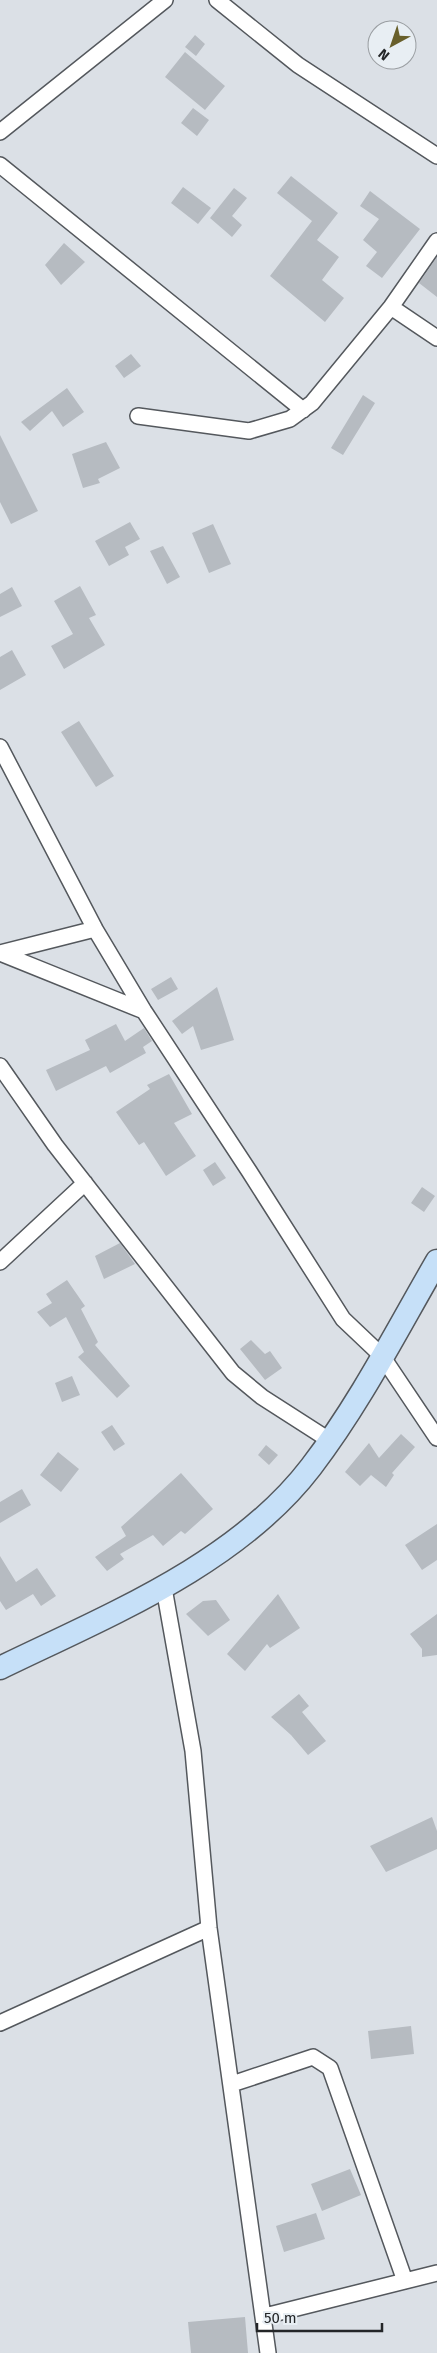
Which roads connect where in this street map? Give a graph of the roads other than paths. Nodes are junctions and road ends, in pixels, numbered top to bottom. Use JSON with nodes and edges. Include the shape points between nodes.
{"nodes":[{"id":1,"x":165,"y":0,"type":"edge"},
{"id":2,"x":217,"y":0,"type":"edge"},
{"id":3,"x":0,"y":132,"type":"edge"},
{"id":4,"x":437,"y":156,"type":"edge"},
{"id":5,"x":0,"y":165,"type":"edge"},
{"id":6,"x":437,"y":241,"type":"edge"},
{"id":7,"x":391,"y":307,"type":"junction"},
{"id":8,"x":437,"y":338,"type":"edge"},
{"id":9,"x":303,"y":410,"type":"junction"},
{"id":10,"x":138,"y":416,"type":"dead end"},
{"id":11,"x":0,"y":747,"type":"edge"},
{"id":12,"x":95,"y":929,"type":"junction"},
{"id":13,"x":0,"y":953,"type":"edge"},
{"id":14,"x":144,"y":1011,"type":"junction"},
{"id":15,"x":0,"y":1066,"type":"edge"},
{"id":16,"x":85,"y":1183,"type":"junction"},
{"id":17,"x":437,"y":1261,"type":"edge"},
{"id":18,"x":0,"y":1262,"type":"edge"},
{"id":19,"x":382,"y":1356,"type":"junction"},
{"id":20,"x":437,"y":1438,"type":"edge"},
{"id":21,"x":329,"y":1440,"type":"junction"},
{"id":22,"x":164,"y":1588,"type":"junction"},
{"id":23,"x":0,"y":1668,"type":"edge"},
{"id":24,"x":209,"y":1928,"type":"junction"},
{"id":25,"x":0,"y":2023,"type":"edge"},
{"id":26,"x":232,"y":2084,"type":"junction"},
{"id":27,"x":437,"y":2273,"type":"edge"},
{"id":28,"x":404,"y":2281,"type":"junction"},
{"id":29,"x":265,"y":2316,"type":"junction"},
{"id":30,"x":268,"y":2353,"type":"edge"}],
"edges":[{"from":1,"to":3,"type":"street"},
{"from":2,"to":4,"type":"street","via":[[298,65]]},
{"from":5,"to":9,"type":"street"},
{"from":6,"to":7,"type":"street"},
{"from":7,"to":8,"type":"street"},
{"from":7,"to":9,"type":"street"},
{"from":9,"to":10,"type":"street","via":[[290,419],[249,431]]},
{"from":11,"to":12,"type":"street"},
{"from":12,"to":13,"type":"street"},
{"from":12,"to":14,"type":"street"},
{"from":13,"to":14,"type":"street"},
{"from":14,"to":19,"type":"street","via":[[343,1318]]},
{"from":15,"to":16,"type":"street"},
{"from":16,"to":18,"type":"street"},
{"from":16,"to":21,"type":"street","via":[[233,1373],[262,1397]]},
{"from":17,"to":19,"type":"main road"},
{"from":19,"to":20,"type":"street"},
{"from":19,"to":21,"type":"main road"},
{"from":21,"to":22,"type":"main road","via":[[311,1467],[248,1531]]},
{"from":22,"to":23,"type":"main road"},
{"from":22,"to":24,"type":"street","via":[[193,1751]]},
{"from":24,"to":25,"type":"street"},
{"from":24,"to":26,"type":"street"},
{"from":26,"to":28,"type":"street","via":[[313,2057],[330,2068]]},
{"from":26,"to":29,"type":"street"},
{"from":27,"to":28,"type":"street"},
{"from":28,"to":29,"type":"street"},
{"from":29,"to":30,"type":"street"}]}
